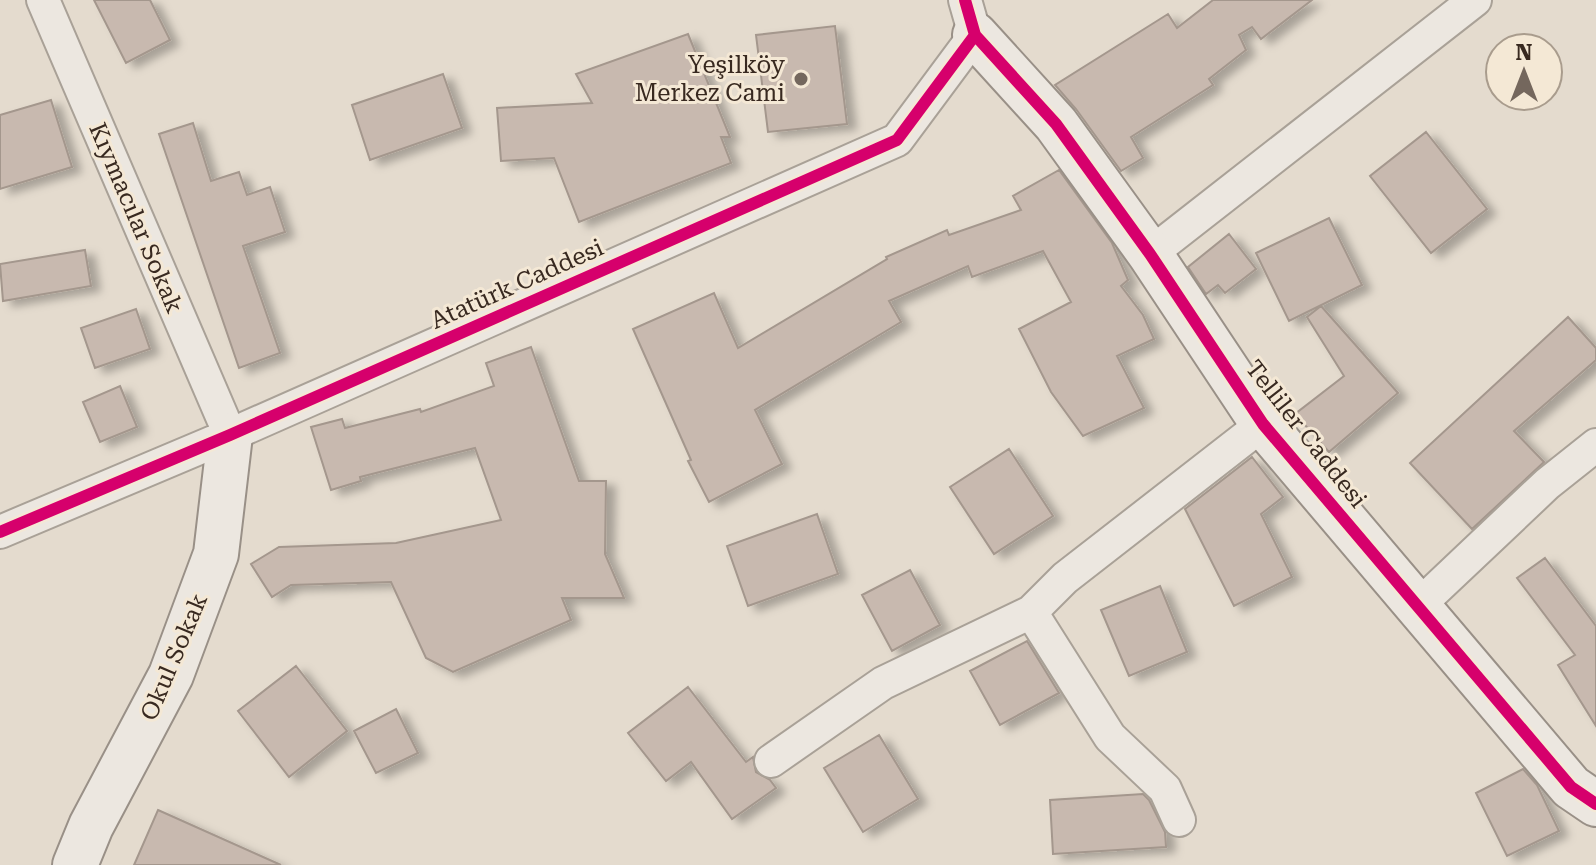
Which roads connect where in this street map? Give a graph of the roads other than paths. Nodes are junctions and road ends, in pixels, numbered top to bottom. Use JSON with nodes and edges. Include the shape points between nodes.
{"nodes":[{"id":1,"x":43,"y":0,"type":"edge"},
{"id":2,"x":1475,"y":0,"type":"edge"},
{"id":3,"x":970,"y":17,"type":"edge"},
{"id":4,"x":1150,"y":254,"type":"junction"},
{"id":5,"x":1263,"y":424,"type":"junction"},
{"id":6,"x":230,"y":435,"type":"junction"},
{"id":7,"x":1596,"y":445,"type":"edge"},
{"id":8,"x":0,"y":532,"type":"edge"},
{"id":9,"x":1418,"y":606,"type":"junction"},
{"id":10,"x":1031,"y":612,"type":"junction"},
{"id":11,"x":771,"y":761,"type":"dead end"},
{"id":12,"x":1596,"y":804,"type":"edge"},
{"id":13,"x":1179,"y":820,"type":"dead end"},
{"id":14,"x":75,"y":865,"type":"edge"}],
"edges":[{"from":1,"to":6,"type":"street","name":"Kıymacılar Sokak"},
{"from":2,"to":4,"type":"street"},
{"from":3,"to":4,"type":"street","name":"Telliler Caddesi"},
{"from":3,"to":6,"type":"street","name":"Atatürk Caddesi","via":[[897,140]]},
{"from":4,"to":5,"type":"street","name":"Telliler Caddesi"},
{"from":5,"to":9,"type":"street","name":"Telliler Caddesi"},
{"from":5,"to":10,"type":"street","via":[[1065,578]]},
{"from":6,"to":8,"type":"street","name":"Atatürk Caddesi"},
{"from":6,"to":14,"type":"street","name":"Okul Sokak","via":[[216,554],[171,675]]},
{"from":7,"to":9,"type":"street"},
{"from":9,"to":12,"type":"street","name":"Telliler Caddesi","via":[[1571,787]]},
{"from":10,"to":11,"type":"street","via":[[883,683]]},
{"from":10,"to":13,"type":"street","via":[[1110,737],[1165,789]]}]}
